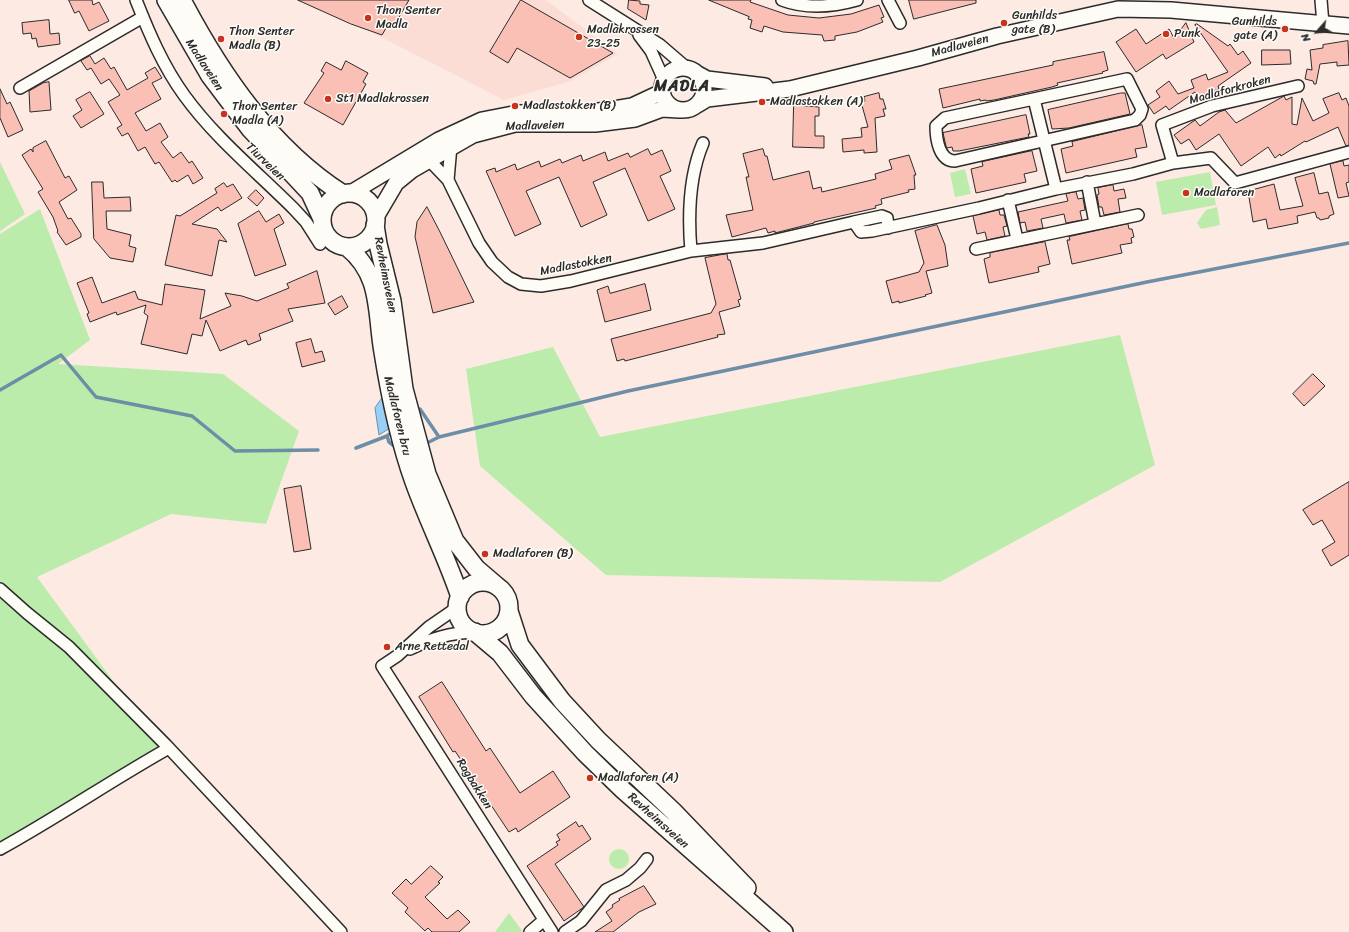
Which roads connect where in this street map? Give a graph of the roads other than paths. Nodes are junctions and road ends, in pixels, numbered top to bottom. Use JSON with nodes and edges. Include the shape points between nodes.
{"nodes":[{"id":1,"x":136,"y":0,"type":"edge"},
{"id":2,"x":166,"y":0,"type":"edge"},
{"id":3,"x":182,"y":0,"type":"edge"},
{"id":4,"x":589,"y":0,"type":"edge"},
{"id":5,"x":782,"y":0,"type":"edge"},
{"id":6,"x":857,"y":0,"type":"edge"},
{"id":7,"x":888,"y":0,"type":"edge"},
{"id":8,"x":1321,"y":0,"type":"edge"},
{"id":9,"x":1173,"y":5,"type":"edge"},
{"id":10,"x":143,"y":17,"type":"junction"},
{"id":11,"x":900,"y":23,"type":"dead end"},
{"id":12,"x":1323,"y":24,"type":"junction"},
{"id":13,"x":1349,"y":26,"type":"edge"},
{"id":14,"x":635,"y":30,"type":"junction"},
{"id":15,"x":692,"y":71,"type":"junction"},
{"id":16,"x":663,"y":86,"type":"junction"},
{"id":17,"x":1298,"y":86,"type":"dead end"},
{"id":18,"x":20,"y":88,"type":"dead end"},
{"id":19,"x":790,"y":89,"type":"junction"},
{"id":20,"x":1034,"y":99,"type":"junction"},
{"id":21,"x":696,"y":105,"type":"junction"},
{"id":22,"x":679,"y":110,"type":"junction"},
{"id":23,"x":1043,"y":140,"type":"junction"},
{"id":24,"x":703,"y":143,"type":"dead end"},
{"id":25,"x":451,"y":146,"type":"junction"},
{"id":26,"x":1349,"y":152,"type":"edge"},
{"id":27,"x":429,"y":160,"type":"junction"},
{"id":28,"x":1173,"y":163,"type":"junction"},
{"id":29,"x":448,"y":180,"type":"junction"},
{"id":30,"x":1087,"y":182,"type":"junction"},
{"id":31,"x":1056,"y":189,"type":"junction"},
{"id":32,"x":347,"y":193,"type":"junction"},
{"id":33,"x":1008,"y":200,"type":"junction"},
{"id":34,"x":1138,"y":215,"type":"dead end"},
{"id":35,"x":322,"y":219,"type":"junction"},
{"id":36,"x":376,"y":221,"type":"junction"},
{"id":37,"x":1095,"y":223,"type":"junction"},
{"id":38,"x":1017,"y":239,"type":"junction"},
{"id":39,"x":320,"y":244,"type":"dead end"},
{"id":40,"x":347,"y":246,"type":"junction"},
{"id":41,"x":976,"y":249,"type":"dead end"},
{"id":42,"x":691,"y":251,"type":"junction"},
{"id":43,"x":387,"y":326,"type":"junction"},
{"id":44,"x":429,"y":501,"type":"junction"},
{"id":45,"x":496,"y":586,"type":"junction"},
{"id":46,"x":0,"y":589,"type":"edge"},
{"id":47,"x":459,"y":602,"type":"junction"},
{"id":48,"x":509,"y":611,"type":"junction"},
{"id":49,"x":475,"y":632,"type":"junction"},
{"id":50,"x":397,"y":656,"type":"junction"},
{"id":51,"x":169,"y":748,"type":"junction"},
{"id":52,"x":0,"y":849,"type":"edge"},
{"id":53,"x":647,"y":859,"type":"dead end"},
{"id":54,"x":544,"y":920,"type":"junction"},
{"id":55,"x":341,"y":932,"type":"edge"},
{"id":56,"x":530,"y":932,"type":"edge"},
{"id":57,"x":552,"y":932,"type":"edge"},
{"id":58,"x":565,"y":932,"type":"edge"},
{"id":59,"x":785,"y":932,"type":"edge"}],
"edges":[{"from":1,"to":10,"type":"street","name":"Tiurveien"},
{"from":2,"to":35,"type":"main road","name":"Madlaveien","via":[[194,51],[227,100],[250,129],[307,189],[317,204]]},
{"from":3,"to":32,"type":"main road","name":"Madlaveien","via":[[210,51],[251,108],[305,166]]},
{"from":4,"to":14,"type":"street"},
{"from":5,"to":6,"type":"street","via":[[809,6],[826,6]]},
{"from":7,"to":11,"type":"street"},
{"from":8,"to":12,"type":"street"},
{"from":9,"to":12,"type":"main road","name":"Madlaveien"},
{"from":9,"to":19,"type":"main road","name":"Madlaveien","via":[[1118,9],[997,36]]},
{"from":10,"to":18,"type":"street"},
{"from":10,"to":39,"type":"street","name":"Tiurveien","via":[[162,60],[184,95],[218,136],[306,222]]},
{"from":12,"to":13,"type":"main road","name":"Madlaveien"},
{"from":14,"to":15,"type":"street","via":[[660,45]]},
{"from":14,"to":16,"type":"street","via":[[651,50]]},
{"from":15,"to":16,"type":"main road","via":[[674,70]]},
{"from":15,"to":19,"type":"main road","name":"Madlaveien","via":[[707,79]]},
{"from":15,"to":21,"type":"main road","via":[[701,79],[703,90],[702,97]]},
{"from":16,"to":22,"type":"main road","via":[[669,105]]},
{"from":16,"to":32,"type":"main road","name":"Madlaveien","via":[[632,106],[591,112],[518,113],[482,120],[439,140]]},
{"from":17,"to":28,"type":"street","name":"Madlaforkroken","via":[[1212,106],[1162,125]]},
{"from":19,"to":21,"type":"main road","name":"Madlaveien","via":[[707,99]]},
{"from":20,"to":23,"type":"street"},
{"from":20,"to":23,"type":"street","via":[[1127,79],[1142,109],[1135,120]]},
{"from":20,"to":23,"type":"street","via":[[945,118],[936,126],[937,136],[941,152],[951,161]]},
{"from":21,"to":22,"type":"main road","via":[[687,110]]},
{"from":22,"to":25,"type":"main road","name":"Madlaveien","via":[[662,109],[635,119],[595,124],[514,124],[473,135]]},
{"from":23,"to":31,"type":"street"},
{"from":24,"to":42,"type":"street","via":[[698,157],[689,218]]},
{"from":25,"to":27,"type":"main road","name":"Madlaveien"},
{"from":25,"to":29,"type":"street"},
{"from":26,"to":28,"type":"street","via":[[1235,183],[1211,158]]},
{"from":27,"to":29,"type":"street","name":"Madlastokken"},
{"from":27,"to":36,"type":"main road","name":"Madlaveien","via":[[396,183]]},
{"from":28,"to":30,"type":"street","via":[[1133,174]]},
{"from":29,"to":42,"type":"street","name":"Madlastokken","via":[[479,243],[492,262],[508,277],[521,284],[541,286],[571,281]]},
{"from":30,"to":31,"type":"street"},
{"from":30,"to":37,"type":"street"},
{"from":31,"to":33,"type":"street"},
{"from":32,"to":35,"type":"main road","via":[[336,196],[326,206]]},
{"from":32,"to":36,"type":"main road","via":[[365,198]]},
{"from":33,"to":38,"type":"street"},
{"from":33,"to":42,"type":"street","name":"Madlastokken","via":[[865,232],[861,232],[854,222],[763,243]]},
{"from":34,"to":37,"type":"street"},
{"from":35,"to":40,"type":"main road","via":[[327,235],[339,245]]},
{"from":36,"to":40,"type":"main road","via":[[373,232],[362,243]]},
{"from":36,"to":43,"type":"main road","name":"Revheimsveien","via":[[379,250],[392,301]]},
{"from":37,"to":38,"type":"street"},
{"from":38,"to":41,"type":"street"},
{"from":40,"to":43,"type":"main road","name":"Revheimsveien","via":[[370,275]]},
{"from":43,"to":44,"type":"main road","name":"Madlaforen bru","via":[[394,412],[403,446]]},
{"from":44,"to":45,"type":"main road","via":[[454,541],[476,568]]},
{"from":44,"to":47,"type":"main road"},
{"from":45,"to":47,"type":"main road","via":[[488,583],[469,586]]},
{"from":45,"to":48,"type":"main road","via":[[508,599]]},
{"from":46,"to":51,"type":"street","via":[[69,647]]},
{"from":47,"to":49,"type":"main road","via":[[461,621]]},
{"from":47,"to":50,"type":"street","name":"Ragbakken"},
{"from":48,"to":49,"type":"main road","via":[[507,618],[497,630],[490,633]]},
{"from":48,"to":59,"type":"main road","name":"Revheimsveien","via":[[520,645],[562,701],[598,740],[718,857]]},
{"from":49,"to":50,"type":"street","name":"Ragbakken","via":[[435,637]]},
{"from":49,"to":59,"type":"main road","name":"Revheimsveien","via":[[500,653],[533,696],[585,753],[735,890]]},
{"from":50,"to":54,"type":"street","name":"Ragbakken","via":[[382,666]]},
{"from":51,"to":52,"type":"street","via":[[131,769],[48,823]]},
{"from":51,"to":55,"type":"street"},
{"from":53,"to":58,"type":"street","via":[[626,880],[606,890],[581,921]]},
{"from":54,"to":56,"type":"street"},
{"from":54,"to":57,"type":"street","name":"Ragbakken"}]}
